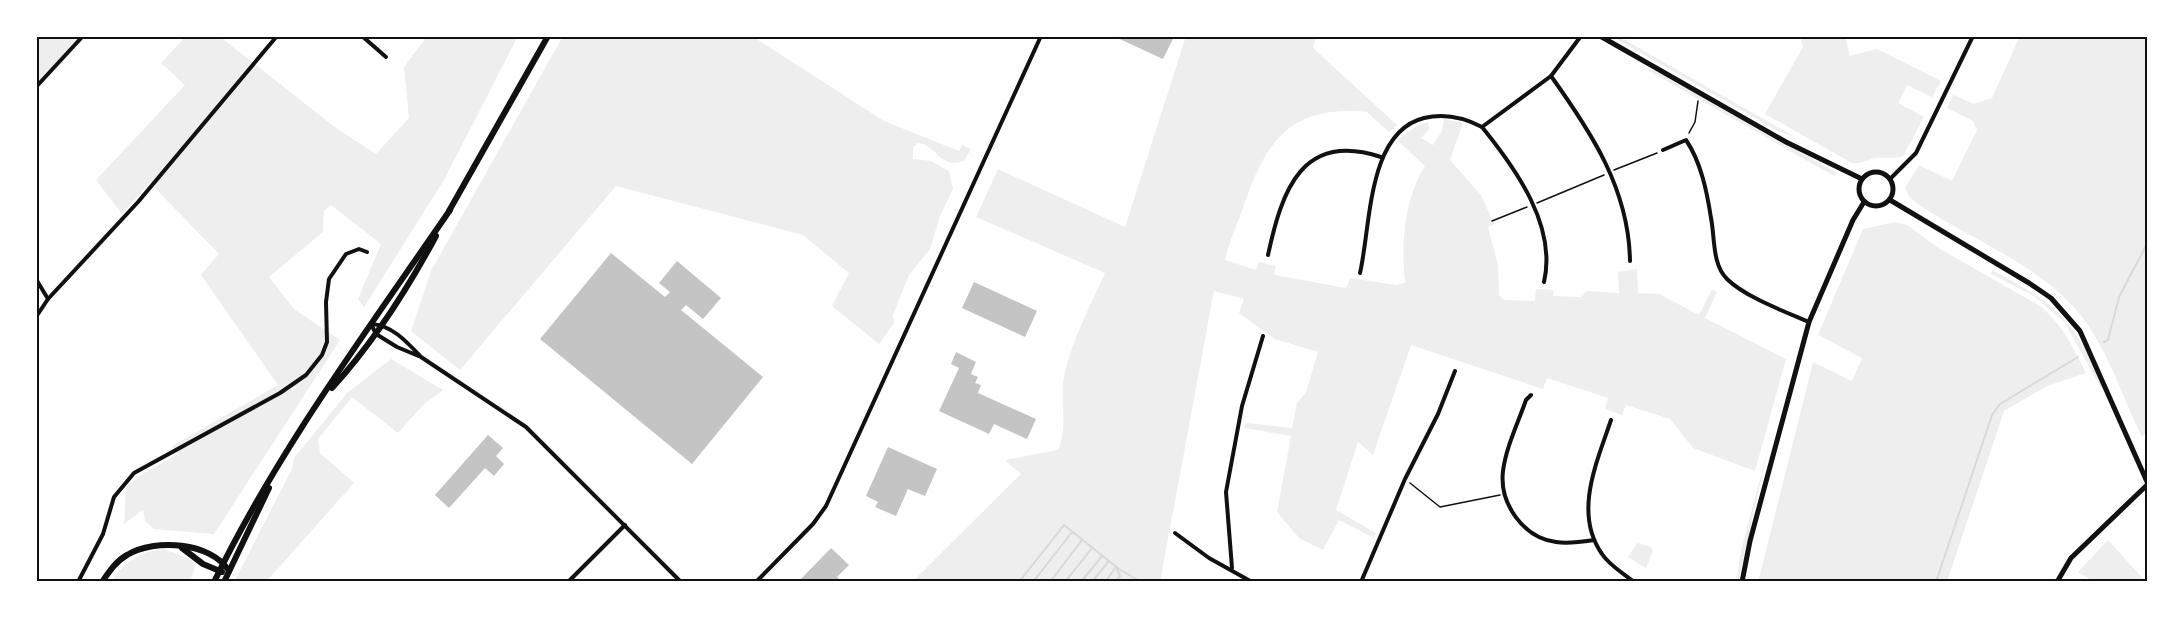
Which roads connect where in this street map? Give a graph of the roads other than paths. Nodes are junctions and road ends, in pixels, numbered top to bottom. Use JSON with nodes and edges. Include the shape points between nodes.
{"nodes":[{"id":1,"x":83,"y":36,"type":"edge"},
{"id":2,"x":277,"y":36,"type":"edge"},
{"id":3,"x":362,"y":36,"type":"edge"},
{"id":4,"x":548,"y":36,"type":"edge"},
{"id":5,"x":1041,"y":36,"type":"edge"},
{"id":6,"x":1581,"y":36,"type":"edge"},
{"id":7,"x":1600,"y":36,"type":"edge"},
{"id":8,"x":1973,"y":36,"type":"edge"},
{"id":9,"x":386,"y":57,"type":"dead end"},
{"id":10,"x":1551,"y":76,"type":"junction"},
{"id":11,"x":36,"y":87,"type":"edge"},
{"id":12,"x":1482,"y":128,"type":"junction"},
{"id":13,"x":1663,"y":150,"type":"road end"},
{"id":14,"x":1381,"y":157,"type":"junction"},
{"id":15,"x":1862,"y":179,"type":"junction"},
{"id":16,"x":1890,"y":179,"type":"junction"},
{"id":17,"x":1890,"y":200,"type":"junction"},
{"id":18,"x":1864,"y":202,"type":"junction"},
{"id":19,"x":450,"y":210,"type":"junction"},
{"id":20,"x":367,"y":252,"type":"dead end"},
{"id":21,"x":1268,"y":255,"type":"dead end"},
{"id":22,"x":1630,"y":261,"type":"dead end"},
{"id":23,"x":1360,"y":273,"type":"dead end"},
{"id":24,"x":36,"y":279,"type":"edge"},
{"id":25,"x":1544,"y":282,"type":"dead end"},
{"id":26,"x":48,"y":299,"type":"junction"},
{"id":27,"x":36,"y":317,"type":"edge"},
{"id":28,"x":1809,"y":322,"type":"junction"},
{"id":29,"x":371,"y":324,"type":"junction"},
{"id":30,"x":383,"y":325,"type":"junction"},
{"id":31,"x":376,"y":334,"type":"junction"},
{"id":32,"x":1263,"y":336,"type":"dead end"},
{"id":33,"x":421,"y":357,"type":"junction"},
{"id":34,"x":1455,"y":371,"type":"dead end"},
{"id":35,"x":1532,"y":395,"type":"dead end"},
{"id":36,"x":323,"y":397,"type":"junction"},
{"id":37,"x":1611,"y":420,"type":"dead end"},
{"id":38,"x":279,"y":465,"type":"junction"},
{"id":39,"x":2148,"y":484,"type":"edge"},
{"id":40,"x":625,"y":525,"type":"junction"},
{"id":41,"x":1175,"y":532,"type":"dead end"},
{"id":42,"x":1594,"y":540,"type":"junction"},
{"id":43,"x":179,"y":546,"type":"junction"},
{"id":44,"x":223,"y":562,"type":"junction"},
{"id":45,"x":1232,"y":568,"type":"junction"},
{"id":46,"x":229,"y":571,"type":"junction"},
{"id":47,"x":218,"y":572,"type":"junction"},
{"id":48,"x":78,"y":582,"type":"edge"},
{"id":49,"x":102,"y":582,"type":"edge"},
{"id":50,"x":213,"y":582,"type":"edge"},
{"id":51,"x":224,"y":582,"type":"edge"},
{"id":52,"x":568,"y":582,"type":"edge"},
{"id":53,"x":681,"y":582,"type":"edge"},
{"id":54,"x":756,"y":582,"type":"edge"},
{"id":55,"x":1252,"y":582,"type":"edge"},
{"id":56,"x":1361,"y":582,"type":"edge"},
{"id":57,"x":1634,"y":582,"type":"edge"},
{"id":58,"x":1742,"y":582,"type":"edge"},
{"id":59,"x":2057,"y":582,"type":"edge"}],
"edges":[{"from":1,"to":11,"type":"street"},
{"from":2,"to":26,"type":"street","via":[[138,202]]},
{"from":3,"to":9,"type":"street"},
{"from":4,"to":19,"type":"main road"},
{"from":5,"to":54,"type":"street","via":[[826,506]]},
{"from":6,"to":10,"type":"street"},
{"from":7,"to":15,"type":"street","via":[[1786,142]]},
{"from":8,"to":16,"type":"street","via":[[1916,153]]},
{"from":10,"to":12,"type":"street"},
{"from":10,"to":22,"type":"street","via":[[1585,124],[1611,172],[1623,210]]},
{"from":12,"to":14,"type":"street","via":[[1450,116],[1419,119],[1398,133]]},
{"from":12,"to":25,"type":"street","via":[[1514,170],[1533,205],[1548,266]]},
{"from":13,"to":28,"type":"street","via":[[1686,140],[1705,184],[1717,262],[1724,275],[1743,290]]},
{"from":14,"to":21,"type":"street","via":[[1344,149],[1327,153],[1301,169],[1289,191]]},
{"from":14,"to":23,"type":"street"},
{"from":15,"to":16,"type":"street","via":[[1873,172],[1886,174]]},
{"from":15,"to":18,"type":"street","via":[[1858,190]]},
{"from":16,"to":17,"type":"street"},
{"from":17,"to":18,"type":"street","via":[[1876,207]]},
{"from":17,"to":39,"type":"street","via":[[2029,283],[2066,314],[2089,346]]},
{"from":18,"to":28,"type":"street"},
{"from":19,"to":29,"type":"main road"},
{"from":19,"to":30,"type":"main road"},
{"from":20,"to":48,"type":"street","via":[[359,249],[346,254],[329,279],[327,342],[322,356],[306,375],[134,473],[114,497],[103,534]]},
{"from":24,"to":26,"type":"street"},
{"from":26,"to":27,"type":"street"},
{"from":28,"to":58,"type":"street"},
{"from":29,"to":30,"type":"street"},
{"from":29,"to":31,"type":"street"},
{"from":29,"to":36,"type":"main road"},
{"from":30,"to":31,"type":"main road"},
{"from":30,"to":33,"type":"street"},
{"from":31,"to":33,"type":"street"},
{"from":31,"to":36,"type":"main road"},
{"from":32,"to":45,"type":"street","via":[[1242,406],[1226,492]]},
{"from":33,"to":40,"type":"street","via":[[526,427]]},
{"from":34,"to":56,"type":"street"},
{"from":35,"to":42,"type":"street","via":[[1526,400],[1507,456],[1504,494],[1515,517],[1540,538],[1562,543]]},
{"from":36,"to":38,"type":"main road"},
{"from":37,"to":42,"type":"street","via":[[1589,491]]},
{"from":38,"to":44,"type":"main road"},
{"from":38,"to":46,"type":"main road"},
{"from":39,"to":59,"type":"street","via":[[2071,558]]},
{"from":40,"to":52,"type":"street"},
{"from":40,"to":53,"type":"street"},
{"from":41,"to":45,"type":"street","via":[[1209,558]]},
{"from":42,"to":57,"type":"street","via":[[1605,559]]},
{"from":43,"to":44,"type":"main road"},
{"from":43,"to":47,"type":"main road"},
{"from":43,"to":49,"type":"main road","via":[[154,545],[136,550],[120,560]]},
{"from":44,"to":46,"type":"main road"},
{"from":44,"to":47,"type":"main road"},
{"from":45,"to":55,"type":"street"},
{"from":46,"to":47,"type":"main road"},
{"from":46,"to":51,"type":"main road"},
{"from":47,"to":50,"type":"main road"}]}
